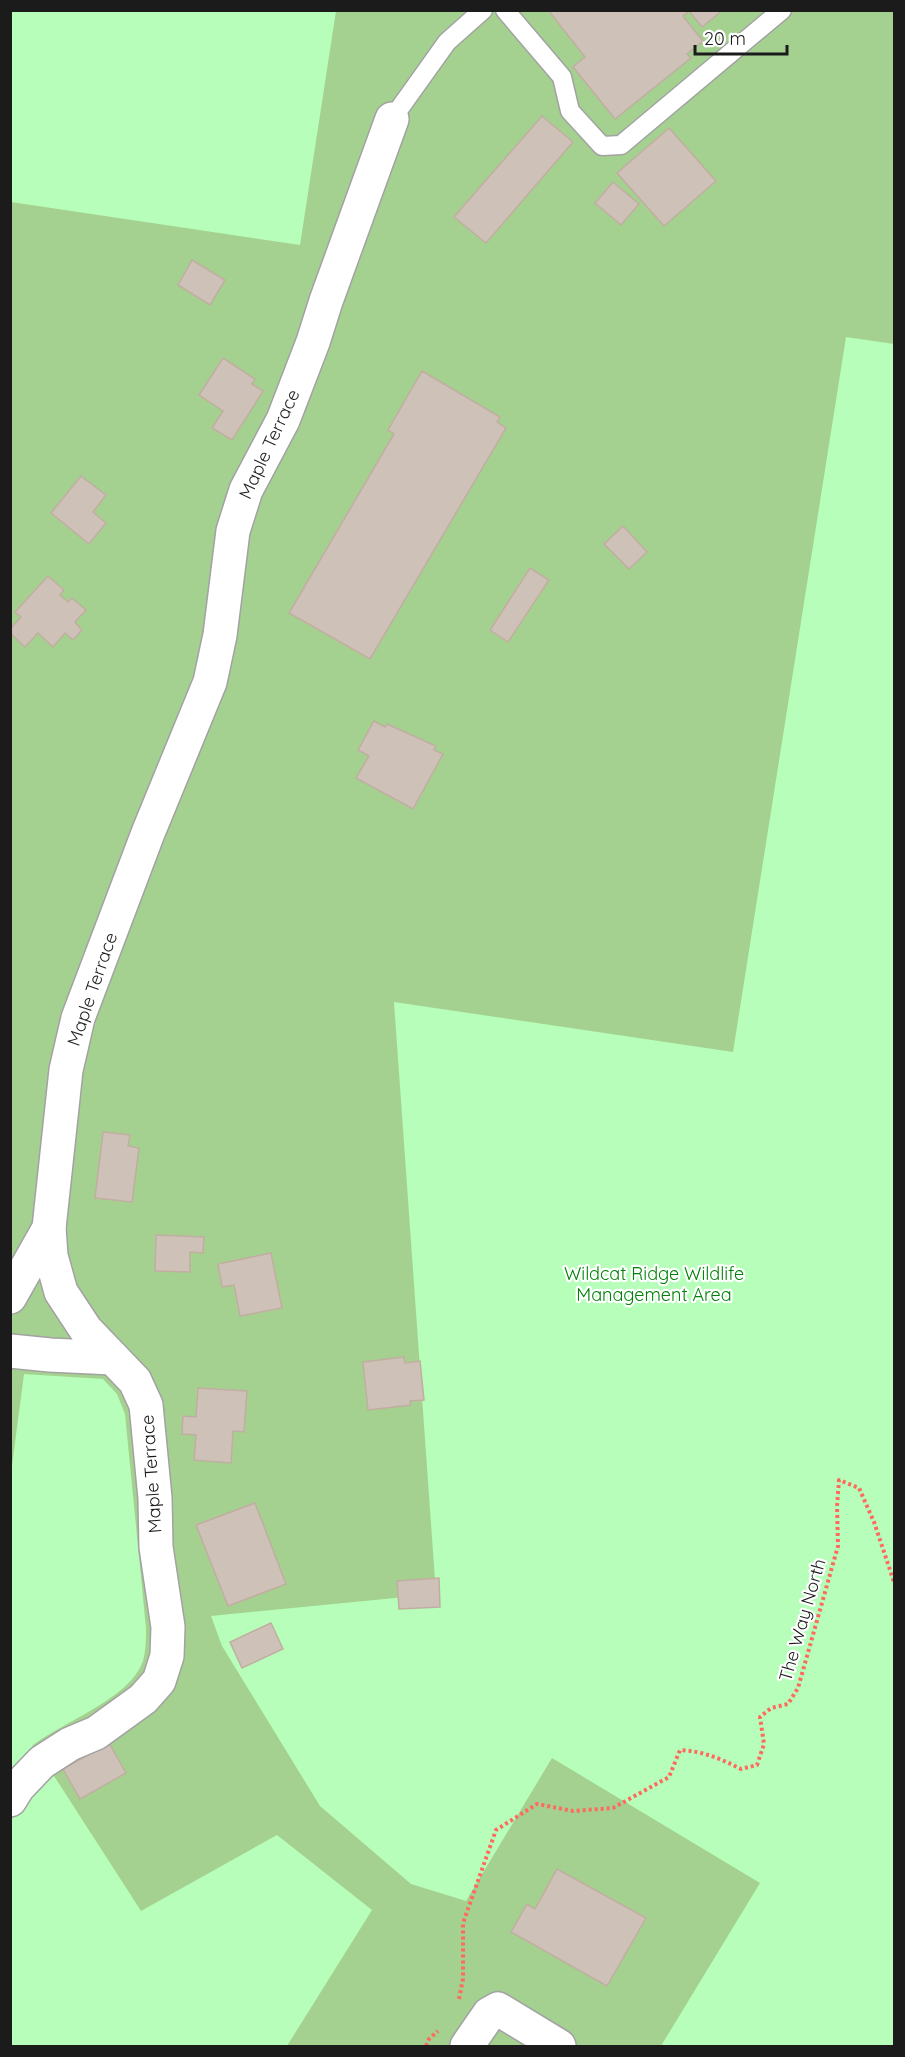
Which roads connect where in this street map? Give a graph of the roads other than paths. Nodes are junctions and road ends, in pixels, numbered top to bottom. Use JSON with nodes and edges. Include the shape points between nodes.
{"nodes":[{"id":1,"x":483,"y":10,"type":"edge"},
{"id":2,"x":505,"y":10,"type":"edge"},
{"id":3,"x":782,"y":10,"type":"edge"},
{"id":4,"x":392,"y":119,"type":"joint"},
{"id":5,"x":49,"y":1228,"type":"junction"},
{"id":6,"x":10,"y":1297,"type":"edge"},
{"id":7,"x":10,"y":1351,"type":"edge"},
{"id":8,"x":113,"y":1358,"type":"junction"},
{"id":9,"x":10,"y":1800,"type":"edge"},
{"id":10,"x":467,"y":2046,"type":"edge"},
{"id":11,"x":559,"y":2046,"type":"edge"}],
"edges":[{"from":1,"to":4,"type":"lane","via":[[447,42]]},
{"from":2,"to":3,"type":"lane","via":[[562,77],[570,111],[602,146],[621,145]]},
{"from":4,"to":5,"type":"street","name":"Maple Terrace","via":[[283,420],[246,490],[233,531],[210,682],[78,1018],[66,1070]]},
{"from":5,"to":6,"type":"street"},
{"from":5,"to":8,"type":"street","name":"Maple Terrace","via":[[51,1256],[61,1292],[86,1330]]},
{"from":7,"to":8,"type":"street"},
{"from":8,"to":9,"type":"street","name":"Maple Terrace","via":[[135,1381],[146,1405],[156,1547],[168,1626],[167,1656],[159,1681],[143,1699],[96,1733],[42,1762]]},
{"from":10,"to":11,"type":"street","via":[[489,2014],[498,2009]]}]}
